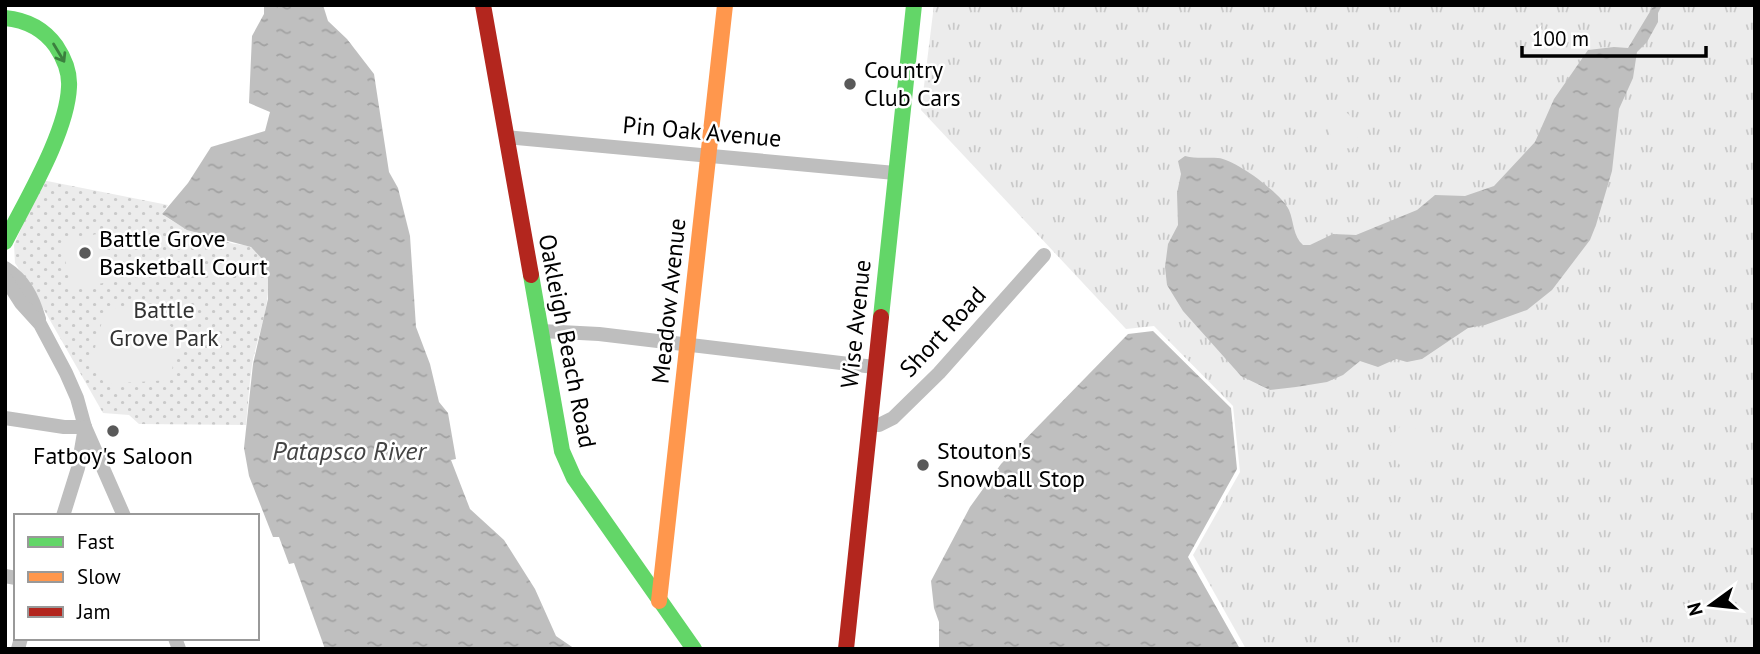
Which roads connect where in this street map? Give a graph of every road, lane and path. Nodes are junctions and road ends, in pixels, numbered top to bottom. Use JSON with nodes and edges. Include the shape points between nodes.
{"nodes":[{"id":1,"x":483,"y":5,"type":"edge"},
{"id":2,"x":724,"y":5,"type":"edge"},
{"id":3,"x":914,"y":5,"type":"edge"},
{"id":4,"x":5,"y":18,"type":"edge"},
{"id":5,"x":506,"y":136,"type":"junction"},
{"id":6,"x":707,"y":155,"type":"junction"},
{"id":7,"x":895,"y":173,"type":"junction"},
{"id":8,"x":5,"y":242,"type":"edge"},
{"id":9,"x":1044,"y":255,"type":"dead end"},
{"id":10,"x":5,"y":268,"type":"edge"},
{"id":11,"x":5,"y":278,"type":"edge"},
{"id":12,"x":40,"y":324,"type":"junction"},
{"id":13,"x":541,"y":331,"type":"junction"},
{"id":14,"x":688,"y":345,"type":"junction"},
{"id":15,"x":874,"y":367,"type":"junction"},
{"id":16,"x":5,"y":418,"type":"edge"},
{"id":17,"x":869,"y":425,"type":"junction"},
{"id":18,"x":85,"y":427,"type":"junction"},
{"id":19,"x":64,"y":514,"type":"edge"},
{"id":20,"x":123,"y":514,"type":"edge"},
{"id":21,"x":659,"y":601,"type":"junction"},
{"id":22,"x":694,"y":649,"type":"edge"},
{"id":23,"x":846,"y":649,"type":"edge"}],
"edges":[{"from":1,"to":5,"type":"street","name":"Oakleigh Beach Road"},
{"from":2,"to":6,"type":"street","name":"Meadow Avenue"},
{"from":3,"to":7,"type":"street","name":"Wise Avenue"},
{"from":4,"to":8,"type":"street","one_way":true,"via":[[29,22],[48,36],[65,61],[69,89],[61,120]]},
{"from":5,"to":6,"type":"street","name":"Pin Oak Avenue"},
{"from":5,"to":13,"type":"street","name":"Oakleigh Beach Road"},
{"from":6,"to":7,"type":"street","name":"Pin Oak Avenue"},
{"from":6,"to":14,"type":"street","name":"Meadow Avenue"},
{"from":7,"to":15,"type":"street","name":"Wise Avenue"},
{"from":9,"to":17,"type":"street","name":"Short Road","via":[[893,418]]},
{"from":10,"to":12,"type":"street","via":[[20,279],[31,296]]},
{"from":11,"to":12,"type":"street"},
{"from":12,"to":18,"type":"street","via":[[78,398]]},
{"from":13,"to":14,"type":"street"},
{"from":13,"to":21,"type":"street","name":"Oakleigh Beach Road","via":[[568,466]]},
{"from":14,"to":15,"type":"street"},
{"from":14,"to":21,"type":"street","name":"Meadow Avenue"},
{"from":15,"to":17,"type":"street","name":"Wise Avenue"},
{"from":16,"to":18,"type":"street"},
{"from":17,"to":23,"type":"street","name":"Wise Avenue"},
{"from":18,"to":19,"type":"street"},
{"from":18,"to":20,"type":"street"},
{"from":21,"to":22,"type":"street","name":"Oakleigh Beach Road"}]}
